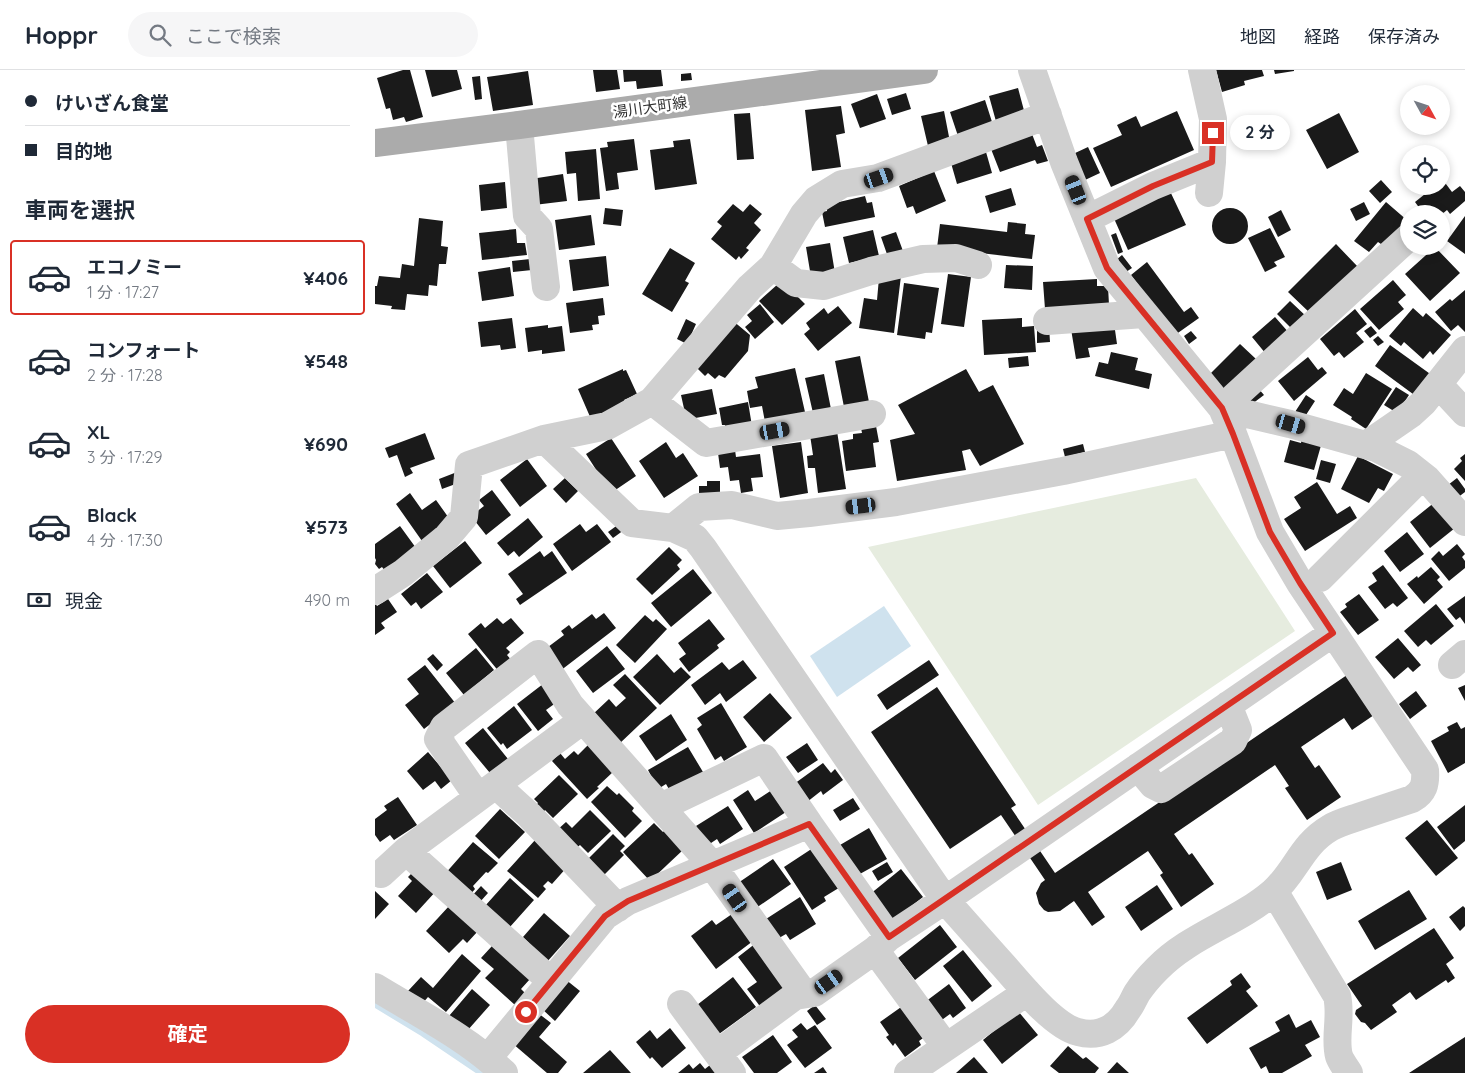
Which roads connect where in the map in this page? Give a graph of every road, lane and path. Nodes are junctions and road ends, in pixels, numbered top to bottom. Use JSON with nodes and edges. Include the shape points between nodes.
{"nodes":[{"id":1,"x":924,"y":70,"type":"edge"},
{"id":2,"x":1032,"y":70,"type":"edge"},
{"id":3,"x":1202,"y":70,"type":"edge"},
{"id":4,"x":1048,"y":116,"type":"junction"},
{"id":5,"x":519,"y":125,"type":"junction"},
{"id":6,"x":375,"y":143,"type":"edge"},
{"id":7,"x":1212,"y":162,"type":"junction"},
{"id":8,"x":1209,"y":193,"type":"dead end"},
{"id":9,"x":1087,"y":219,"type":"junction"},
{"id":10,"x":1400,"y":245,"type":"edge"},
{"id":11,"x":978,"y":264,"type":"dead end"},
{"id":12,"x":773,"y":266,"type":"junction"},
{"id":13,"x":546,"y":287,"type":"dead end"},
{"id":14,"x":1144,"y":314,"type":"junction"},
{"id":15,"x":1047,"y":321,"type":"dead end"},
{"id":16,"x":1465,"y":350,"type":"edge"},
{"id":17,"x":1438,"y":384,"type":"junction"},
{"id":18,"x":652,"y":400,"type":"junction"},
{"id":19,"x":1465,"y":413,"type":"edge"},
{"id":20,"x":872,"y":414,"type":"dead end"},
{"id":21,"x":1228,"y":418,"type":"junction"},
{"id":22,"x":544,"y":439,"type":"junction"},
{"id":23,"x":1366,"y":445,"type":"junction"},
{"id":24,"x":1422,"y":476,"type":"junction"},
{"id":25,"x":1465,"y":522,"type":"edge"},
{"id":26,"x":673,"y":528,"type":"junction"},
{"id":27,"x":1320,"y":578,"type":"dead end"},
{"id":28,"x":375,"y":591,"type":"edge"},
{"id":29,"x":1333,"y":633,"type":"junction"},
{"id":30,"x":583,"y":720,"type":"junction"},
{"id":31,"x":487,"y":791,"type":"junction"},
{"id":32,"x":661,"y":807,"type":"junction"},
{"id":33,"x":809,"y":824,"type":"junction"},
{"id":34,"x":406,"y":851,"type":"junction"},
{"id":35,"x":712,"y":865,"type":"junction"},
{"id":36,"x":381,"y":874,"type":"dead end"},
{"id":37,"x":1274,"y":891,"type":"junction"},
{"id":38,"x":945,"y":900,"type":"junction"},
{"id":39,"x":618,"y":908,"type":"junction"},
{"id":40,"x":882,"y":944,"type":"junction"},
{"id":41,"x":551,"y":981,"type":"junction"},
{"id":42,"x":375,"y":987,"type":"edge"},
{"id":43,"x":1027,"y":992,"type":"junction"},
{"id":44,"x":804,"y":994,"type":"junction"},
{"id":45,"x":681,"y":1004,"type":"dead end"},
{"id":46,"x":946,"y":1047,"type":"junction"},
{"id":47,"x":725,"y":1063,"type":"edge"},
{"id":48,"x":496,"y":1065,"type":"edge"},
{"id":49,"x":908,"y":1073,"type":"edge"},
{"id":50,"x":1349,"y":1073,"type":"edge"}],
"edges":[{"from":1,"to":5,"type":"main road","name":"湯川大町線"},
{"from":2,"to":4,"type":"street"},
{"from":3,"to":7,"type":"street","via":[[1213,119]]},
{"from":4,"to":9,"type":"street"},
{"from":4,"to":12,"type":"street","via":[[879,178],[842,184],[816,200],[804,214]]},
{"from":5,"to":6,"type":"main road","name":"湯川大町線"},
{"from":5,"to":13,"type":"street","via":[[527,216],[539,229]]},
{"from":7,"to":8,"type":"street"},
{"from":7,"to":9,"type":"street","via":[[1153,186]]},
{"from":9,"to":14,"type":"street","via":[[1107,268]]},
{"from":10,"to":21,"type":"street","via":[[1234,398]]},
{"from":11,"to":12,"type":"street","via":[[956,258],[923,259],[871,270],[824,286],[796,283]]},
{"from":12,"to":18,"type":"street","via":[[750,287]]},
{"from":14,"to":15,"type":"street"},
{"from":14,"to":21,"type":"street"},
{"from":16,"to":17,"type":"street"},
{"from":17,"to":19,"type":"street"},
{"from":17,"to":23,"type":"street","via":[[1411,414]]},
{"from":18,"to":20,"type":"street","via":[[706,443]]},
{"from":18,"to":22,"type":"street","via":[[607,426]]},
{"from":21,"to":23,"type":"street","via":[[1291,424]]},
{"from":21,"to":26,"type":"street","via":[[1063,471],[896,502],[809,513],[777,516],[733,505],[699,507]]},
{"from":21,"to":29,"type":"street","via":[[1270,532]]},
{"from":22,"to":26,"type":"street","via":[[632,523]]},
{"from":22,"to":28,"type":"street","via":[[469,465],[464,517],[447,537]]},
{"from":23,"to":24,"type":"street","via":[[1408,464]]},
{"from":24,"to":25,"type":"street"},
{"from":24,"to":27,"type":"street"},
{"from":26,"to":38,"type":"street","via":[[695,538],[703,548]]},
{"from":29,"to":37,"type":"street","via":[[1425,770],[1426,781],[1422,791],[1412,799],[1331,827],[1313,840]]},
{"from":29,"to":38,"type":"street"},
{"from":30,"to":31,"type":"street"},
{"from":30,"to":31,"type":"street","via":[[538,654],[444,726],[438,739]]},
{"from":30,"to":32,"type":"street"},
{"from":31,"to":34,"type":"street"},
{"from":31,"to":39,"type":"street","via":[[529,815]]},
{"from":32,"to":33,"type":"street","via":[[764,758]]},
{"from":32,"to":35,"type":"street"},
{"from":33,"to":35,"type":"street"},
{"from":33,"to":40,"type":"street"},
{"from":34,"to":36,"type":"street"},
{"from":34,"to":41,"type":"street"},
{"from":35,"to":39,"type":"street"},
{"from":35,"to":44,"type":"street"},
{"from":37,"to":43,"type":"street","via":[[1165,961],[1137,993],[1122,1018],[1106,1031],[1094,1034],[1075,1032],[1042,1009]]},
{"from":37,"to":50,"type":"street","via":[[1337,996],[1340,1007],[1339,1057]]},
{"from":38,"to":40,"type":"street"},
{"from":38,"to":43,"type":"street"},
{"from":39,"to":41,"type":"street","via":[[605,916]]},
{"from":40,"to":44,"type":"street","via":[[814,992]]},
{"from":40,"to":46,"type":"street"},
{"from":41,"to":48,"type":"street"},
{"from":42,"to":48,"type":"street"},
{"from":43,"to":46,"type":"street"},
{"from":44,"to":47,"type":"street","via":[[795,996]]},
{"from":45,"to":47,"type":"street"},
{"from":46,"to":49,"type":"street"}]}
